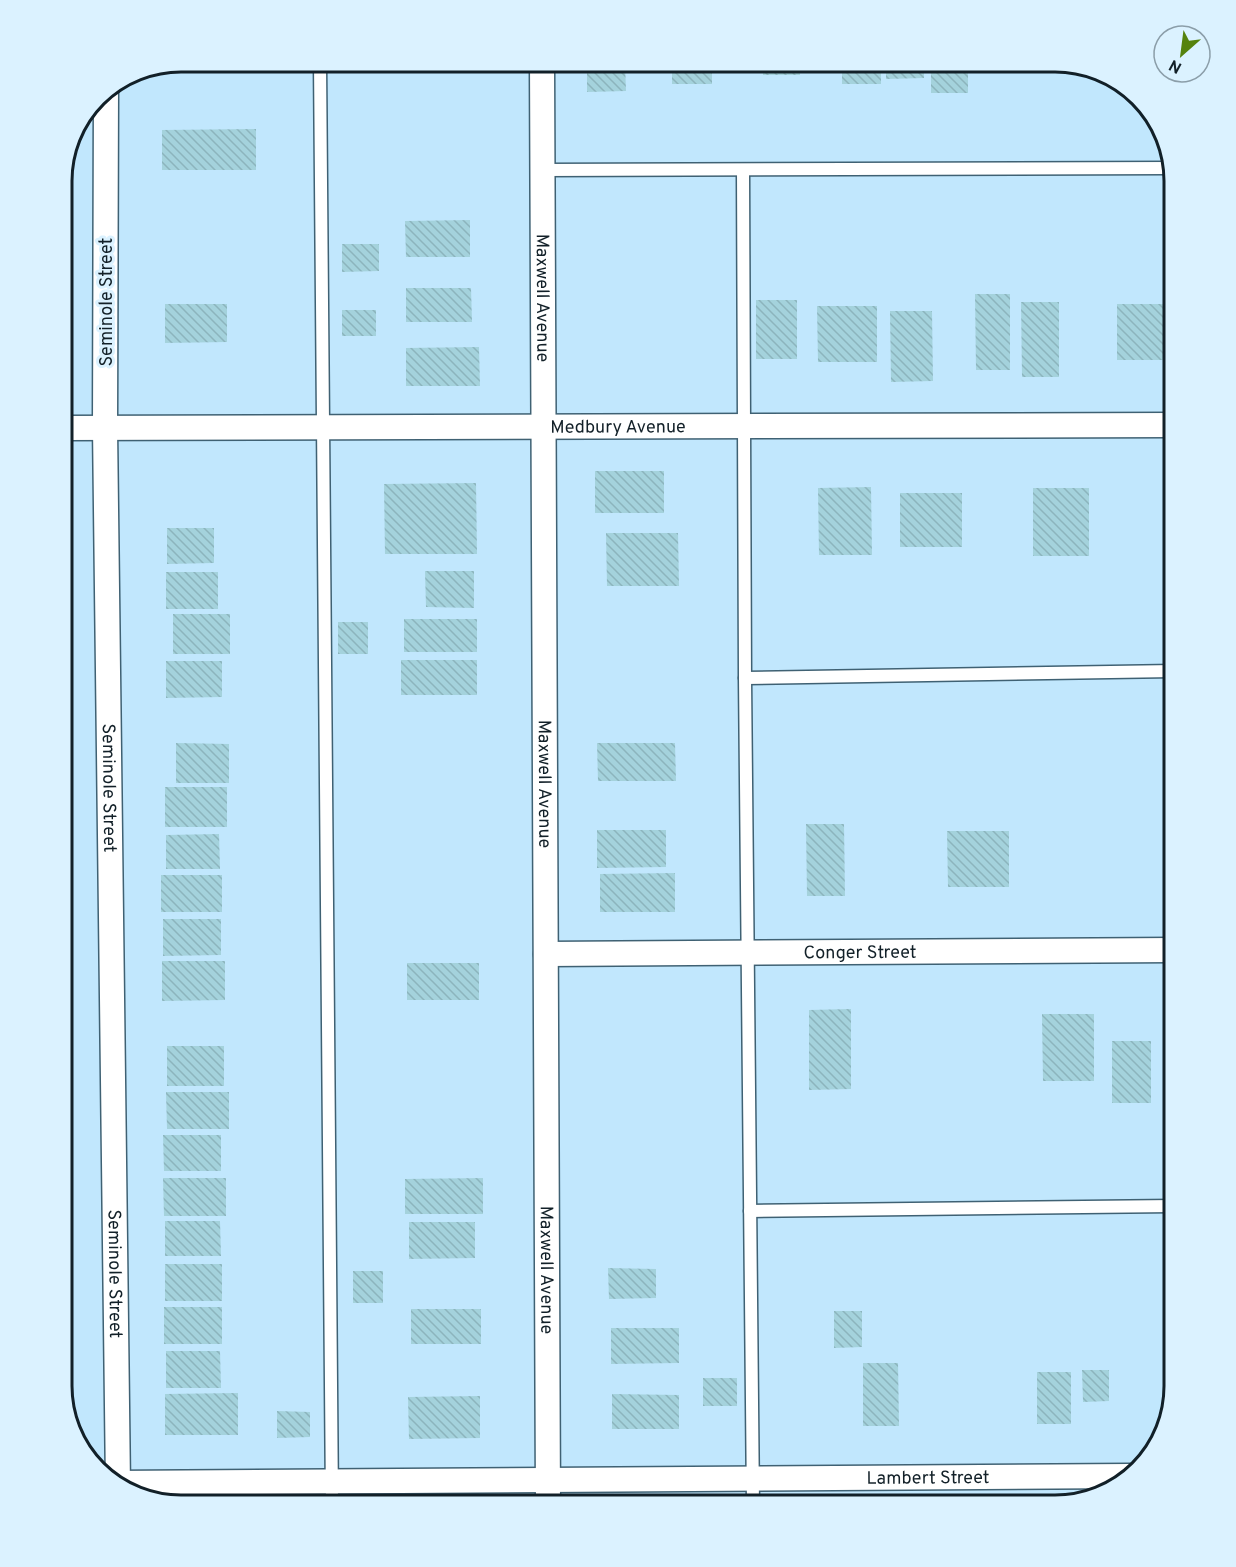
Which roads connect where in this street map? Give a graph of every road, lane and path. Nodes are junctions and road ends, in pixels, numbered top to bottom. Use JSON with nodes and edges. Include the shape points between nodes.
{"nodes":[{"id":1,"x":320,"y":72,"type":"edge"},
{"id":2,"x":542,"y":72,"type":"edge"},
{"id":3,"x":106,"y":102,"type":"edge"},
{"id":4,"x":1163,"y":168,"type":"edge"},
{"id":5,"x":542,"y":170,"type":"junction"},
{"id":6,"x":743,"y":170,"type":"junction"},
{"id":7,"x":1164,"y":425,"type":"edge"},
{"id":8,"x":744,"y":427,"type":"junction"},
{"id":9,"x":72,"y":428,"type":"edge"},
{"id":10,"x":105,"y":428,"type":"junction"},
{"id":11,"x":322,"y":428,"type":"junction"},
{"id":12,"x":544,"y":428,"type":"junction"},
{"id":13,"x":1164,"y":671,"type":"edge"},
{"id":14,"x":745,"y":678,"type":"junction"},
{"id":15,"x":1164,"y":950,"type":"edge"},
{"id":16,"x":748,"y":952,"type":"junction"},
{"id":17,"x":546,"y":954,"type":"junction"},
{"id":18,"x":1164,"y":1206,"type":"edge"},
{"id":19,"x":750,"y":1211,"type":"junction"},
{"id":20,"x":117,"y":1474,"type":"edge"},
{"id":21,"x":1116,"y":1476,"type":"edge"},
{"id":22,"x":753,"y":1479,"type":"junction"},
{"id":23,"x":548,"y":1480,"type":"junction"},
{"id":24,"x":332,"y":1482,"type":"junction"},
{"id":25,"x":133,"y":1484,"type":"edge"},
{"id":26,"x":332,"y":1495,"type":"edge"},
{"id":27,"x":548,"y":1495,"type":"edge"},
{"id":28,"x":753,"y":1495,"type":"edge"}],
"edges":[{"from":1,"to":11,"type":"lane"},
{"from":2,"to":5,"type":"street","name":"Maxwell Avenue"},
{"from":3,"to":10,"type":"street","name":"Seminole Street"},
{"from":4,"to":6,"type":"lane"},
{"from":5,"to":6,"type":"lane"},
{"from":5,"to":12,"type":"street","name":"Maxwell Avenue"},
{"from":6,"to":8,"type":"lane"},
{"from":7,"to":8,"type":"street","name":"Medbury Avenue"},
{"from":8,"to":12,"type":"street","name":"Medbury Avenue"},
{"from":8,"to":14,"type":"lane"},
{"from":9,"to":10,"type":"street","name":"Medbury Avenue"},
{"from":10,"to":11,"type":"street","name":"Medbury Avenue"},
{"from":10,"to":20,"type":"street","name":"Seminole Street"},
{"from":11,"to":12,"type":"street","name":"Medbury Avenue"},
{"from":11,"to":24,"type":"lane"},
{"from":12,"to":17,"type":"street","name":"Maxwell Avenue"},
{"from":13,"to":14,"type":"lane"},
{"from":14,"to":16,"type":"lane"},
{"from":15,"to":16,"type":"street","name":"Conger Street"},
{"from":16,"to":17,"type":"street","name":"Conger Street"},
{"from":16,"to":19,"type":"lane"},
{"from":17,"to":23,"type":"street","name":"Maxwell Avenue"},
{"from":18,"to":19,"type":"lane"},
{"from":19,"to":22,"type":"lane"},
{"from":21,"to":22,"type":"street","name":"Lambert Street"},
{"from":22,"to":23,"type":"street","name":"Lambert Street"},
{"from":22,"to":28,"type":"lane"},
{"from":23,"to":24,"type":"street","name":"Lambert Street"},
{"from":23,"to":27,"type":"street","name":"Maxwell Avenue"},
{"from":24,"to":25,"type":"street","name":"Lambert Street"},
{"from":24,"to":26,"type":"lane"}]}
